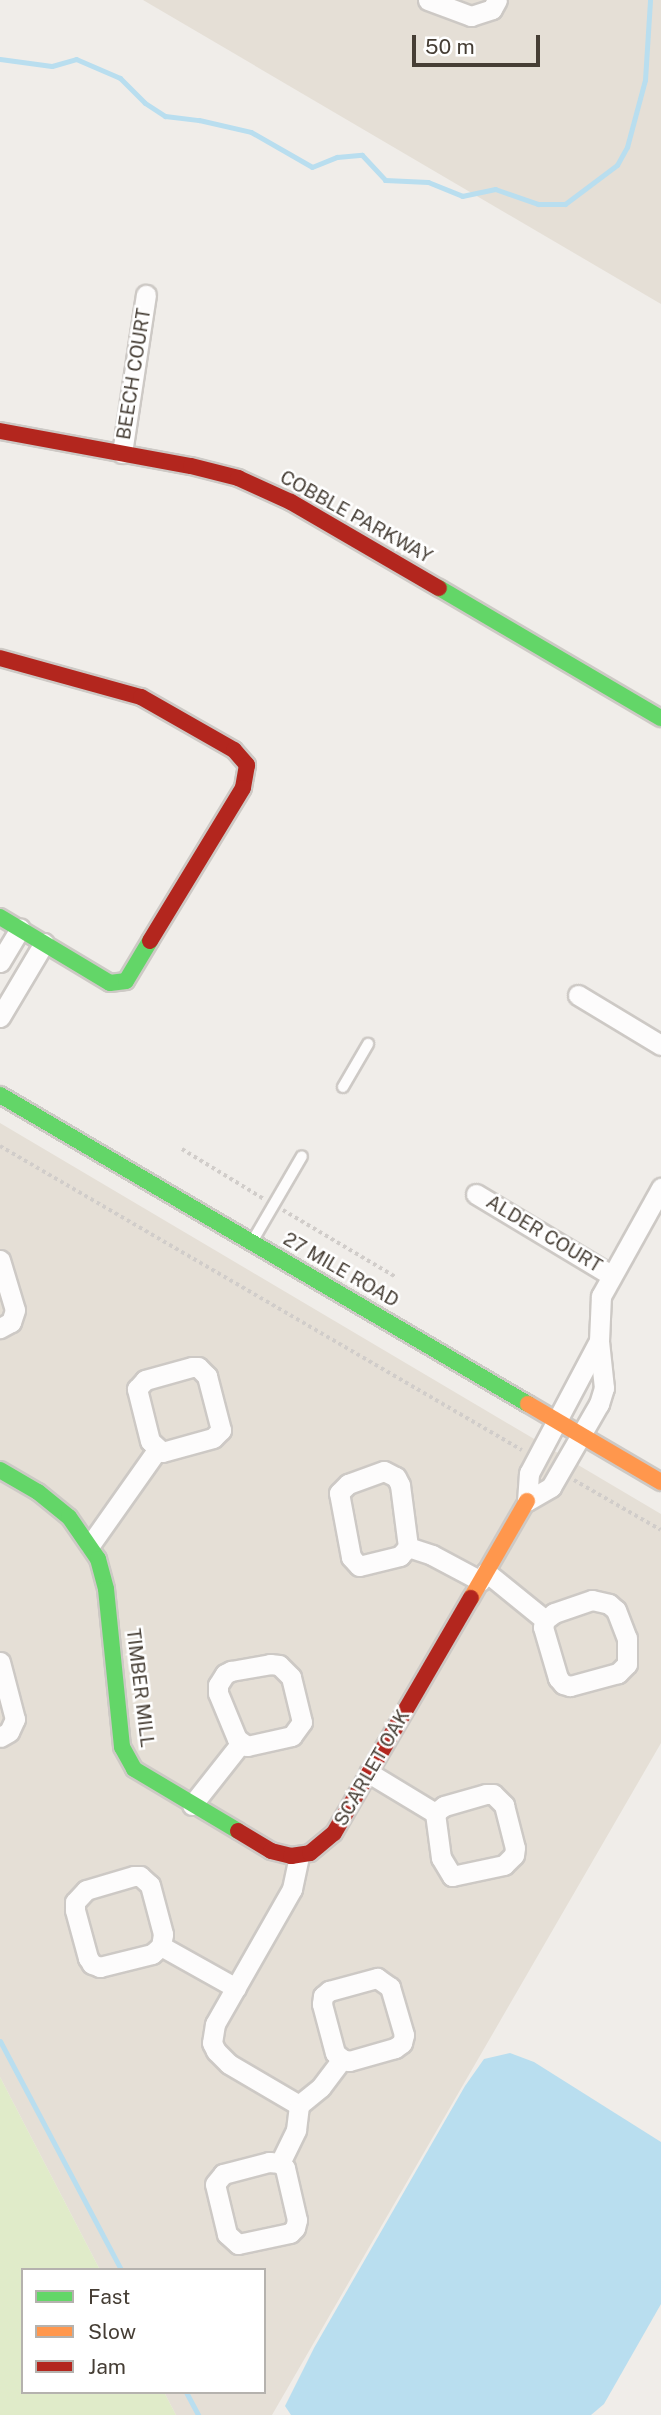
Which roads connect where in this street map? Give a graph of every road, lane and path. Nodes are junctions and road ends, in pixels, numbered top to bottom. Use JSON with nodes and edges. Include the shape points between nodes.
{"nodes":[{"id":1,"x":428,"y":0,"type":"edge"},
{"id":2,"x":497,"y":0,"type":"edge"},
{"id":3,"x":146,"y":295,"type":"dead end"},
{"id":4,"x":0,"y":431,"type":"edge"},
{"id":5,"x":122,"y":453,"type":"junction"},
{"id":6,"x":0,"y":659,"type":"edge"},
{"id":7,"x":661,"y":718,"type":"edge"},
{"id":8,"x":0,"y":917,"type":"edge"},
{"id":9,"x":20,"y":929,"type":"junction"},
{"id":10,"x":44,"y":943,"type":"junction"},
{"id":11,"x":0,"y":962,"type":"edge"},
{"id":12,"x":578,"y":995,"type":"dead end"},
{"id":13,"x":0,"y":1017,"type":"edge"},
{"id":14,"x":368,"y":1044,"type":"dead end"},
{"id":15,"x":661,"y":1045,"type":"edge"},
{"id":16,"x":343,"y":1087,"type":"dead end"},
{"id":17,"x":0,"y":1095,"type":"edge"},
{"id":18,"x":0,"y":1146,"type":"edge"},
{"id":19,"x":182,"y":1149,"type":"dead end"},
{"id":20,"x":302,"y":1156,"type":"dead end"},
{"id":21,"x":661,"y":1188,"type":"edge"},
{"id":22,"x":250,"y":1191,"type":"dead end"},
{"id":23,"x":476,"y":1194,"type":"dead end"},
{"id":24,"x":297,"y":1219,"type":"dead end"},
{"id":25,"x":251,"y":1242,"type":"junction"},
{"id":26,"x":0,"y":1260,"type":"edge"},
{"id":27,"x":611,"y":1275,"type":"junction"},
{"id":28,"x":396,"y":1277,"type":"dead end"},
{"id":29,"x":0,"y":1328,"type":"edge"},
{"id":30,"x":599,"y":1341,"type":"junction"},
{"id":31,"x":556,"y":1421,"type":"junction"},
{"id":32,"x":582,"y":1436,"type":"junction"},
{"id":33,"x":157,"y":1450,"type":"junction"},
{"id":34,"x":529,"y":1454,"type":"dead end"},
{"id":35,"x":0,"y":1470,"type":"edge"},
{"id":36,"x":568,"y":1477,"type":"dead end"},
{"id":37,"x":661,"y":1482,"type":"edge"},
{"id":38,"x":527,"y":1501,"type":"junction"},
{"id":39,"x":661,"y":1530,"type":"edge"},
{"id":40,"x":90,"y":1545,"type":"junction"},
{"id":41,"x":408,"y":1547,"type":"junction"},
{"id":42,"x":484,"y":1577,"type":"junction"},
{"id":43,"x":545,"y":1620,"type":"junction"},
{"id":44,"x":0,"y":1662,"type":"edge"},
{"id":45,"x":0,"y":1737,"type":"edge"},
{"id":46,"x":242,"y":1743,"type":"junction"},
{"id":47,"x":369,"y":1773,"type":"junction"},
{"id":48,"x":192,"y":1805,"type":"junction"},
{"id":49,"x":435,"y":1813,"type":"junction"},
{"id":50,"x":299,"y":1856,"type":"junction"},
{"id":51,"x":161,"y":1946,"type":"junction"},
{"id":52,"x":236,"y":1988,"type":"junction"},
{"id":53,"x":342,"y":2060,"type":"junction"},
{"id":54,"x":299,"y":2105,"type":"junction"},
{"id":55,"x":280,"y":2163,"type":"junction"}],
"edges":[{"from":1,"to":2,"type":"street","via":[[471,16],[492,9]]},
{"from":3,"to":5,"type":"street","name":"BEECH COURT"},
{"from":4,"to":5,"type":"street","name":"COBBLE PARKWAY"},
{"from":5,"to":7,"type":"street","name":"COBBLE PARKWAY","via":[[238,478],[291,502]]},
{"from":6,"to":10,"type":"street","via":[[141,697],[234,750],[247,765],[243,788],[126,981],[110,983]]},
{"from":8,"to":9,"type":"street"},
{"from":9,"to":10,"type":"street"},
{"from":9,"to":11,"type":"street"},
{"from":10,"to":13,"type":"street"},
{"from":12,"to":15,"type":"street"},
{"from":14,"to":16,"type":"lane"},
{"from":17,"to":25,"type":"street","name":"27 MILE ROAD"},
{"from":18,"to":34,"type":"path"},
{"from":19,"to":22,"type":"path"},
{"from":20,"to":25,"type":"lane"},
{"from":21,"to":27,"type":"street","name":"SCARLET OAK"},
{"from":23,"to":27,"type":"street","name":"ALDER COURT"},
{"from":24,"to":28,"type":"path"},
{"from":25,"to":31,"type":"street","name":"27 MILE ROAD"},
{"from":26,"to":29,"type":"street","via":[[15,1310],[11,1322]]},
{"from":27,"to":30,"type":"street","name":"SCARLET OAK","via":[[601,1296]]},
{"from":30,"to":31,"type":"street","name":"SCARLET OAK"},
{"from":30,"to":32,"type":"street","name":"SCARLET OAK","via":[[604,1388]]},
{"from":31,"to":32,"type":"street","name":"27 MILE ROAD"},
{"from":31,"to":38,"type":"street","name":"SCARLET OAK","via":[[529,1473]]},
{"from":32,"to":37,"type":"street","name":"27 MILE ROAD"},
{"from":32,"to":38,"type":"street","name":"SCARLET OAK","via":[[551,1487]]},
{"from":33,"to":33,"type":"street","via":[[213,1438],[221,1430],[203,1370],[192,1367],[145,1380],[137,1389],[150,1441]]},
{"from":33,"to":40,"type":"street"},
{"from":35,"to":40,"type":"street","name":"TIMBER MILL","via":[[55,1504]]},
{"from":36,"to":39,"type":"path"},
{"from":38,"to":42,"type":"street","name":"SCARLET OAK"},
{"from":40,"to":48,"type":"street","name":"TIMBER MILL","via":[[106,1589],[122,1747],[134,1769]]},
{"from":41,"to":41,"type":"street","via":[[404,1502],[396,1476],[384,1471],[343,1488],[339,1500],[355,1563],[366,1566],[400,1556]]},
{"from":41,"to":42,"type":"street"},
{"from":42,"to":43,"type":"street"},
{"from":42,"to":47,"type":"street","name":"SCARLET OAK"},
{"from":43,"to":43,"type":"street","via":[[563,1684],[618,1673],[627,1664],[622,1619],[609,1604],[592,1600]]},
{"from":44,"to":45,"type":"street","via":[[15,1719],[9,1732]]},
{"from":46,"to":46,"type":"street","via":[[253,1746],[292,1736],[300,1729],[301,1713],[291,1676],[279,1665],[231,1671],[220,1679],[218,1693]]},
{"from":46,"to":48,"type":"street"},
{"from":47,"to":49,"type":"street"},
{"from":47,"to":50,"type":"street","name":"SCARLET OAK","via":[[327,1842]]},
{"from":48,"to":50,"type":"street","name":"TIMBER MILL","via":[[271,1851]]},
{"from":49,"to":49,"type":"street","via":[[444,1806],[493,1794],[504,1805],[514,1855],[504,1865],[452,1876],[440,1858]]},
{"from":50,"to":52,"type":"street","via":[[292,1889]]},
{"from":51,"to":51,"type":"street","via":[[152,1954],[100,1967],[92,1964],[75,1902],[86,1890],[140,1876],[150,1885],[163,1934]]},
{"from":51,"to":52,"type":"street"},
{"from":52,"to":54,"type":"street","via":[[215,2024],[212,2043],[216,2051],[229,2064]]},
{"from":53,"to":53,"type":"street","via":[[402,2043],[404,2035],[385,1981],[377,1978],[323,1996],[335,2053]]},
{"from":53,"to":54,"type":"street"},
{"from":54,"to":55,"type":"street","via":[[296,2130]]},
{"from":55,"to":55,"type":"street","via":[[285,2168],[295,2228],[245,2245],[232,2241],[214,2191],[219,2178],[269,2162]]}]}
